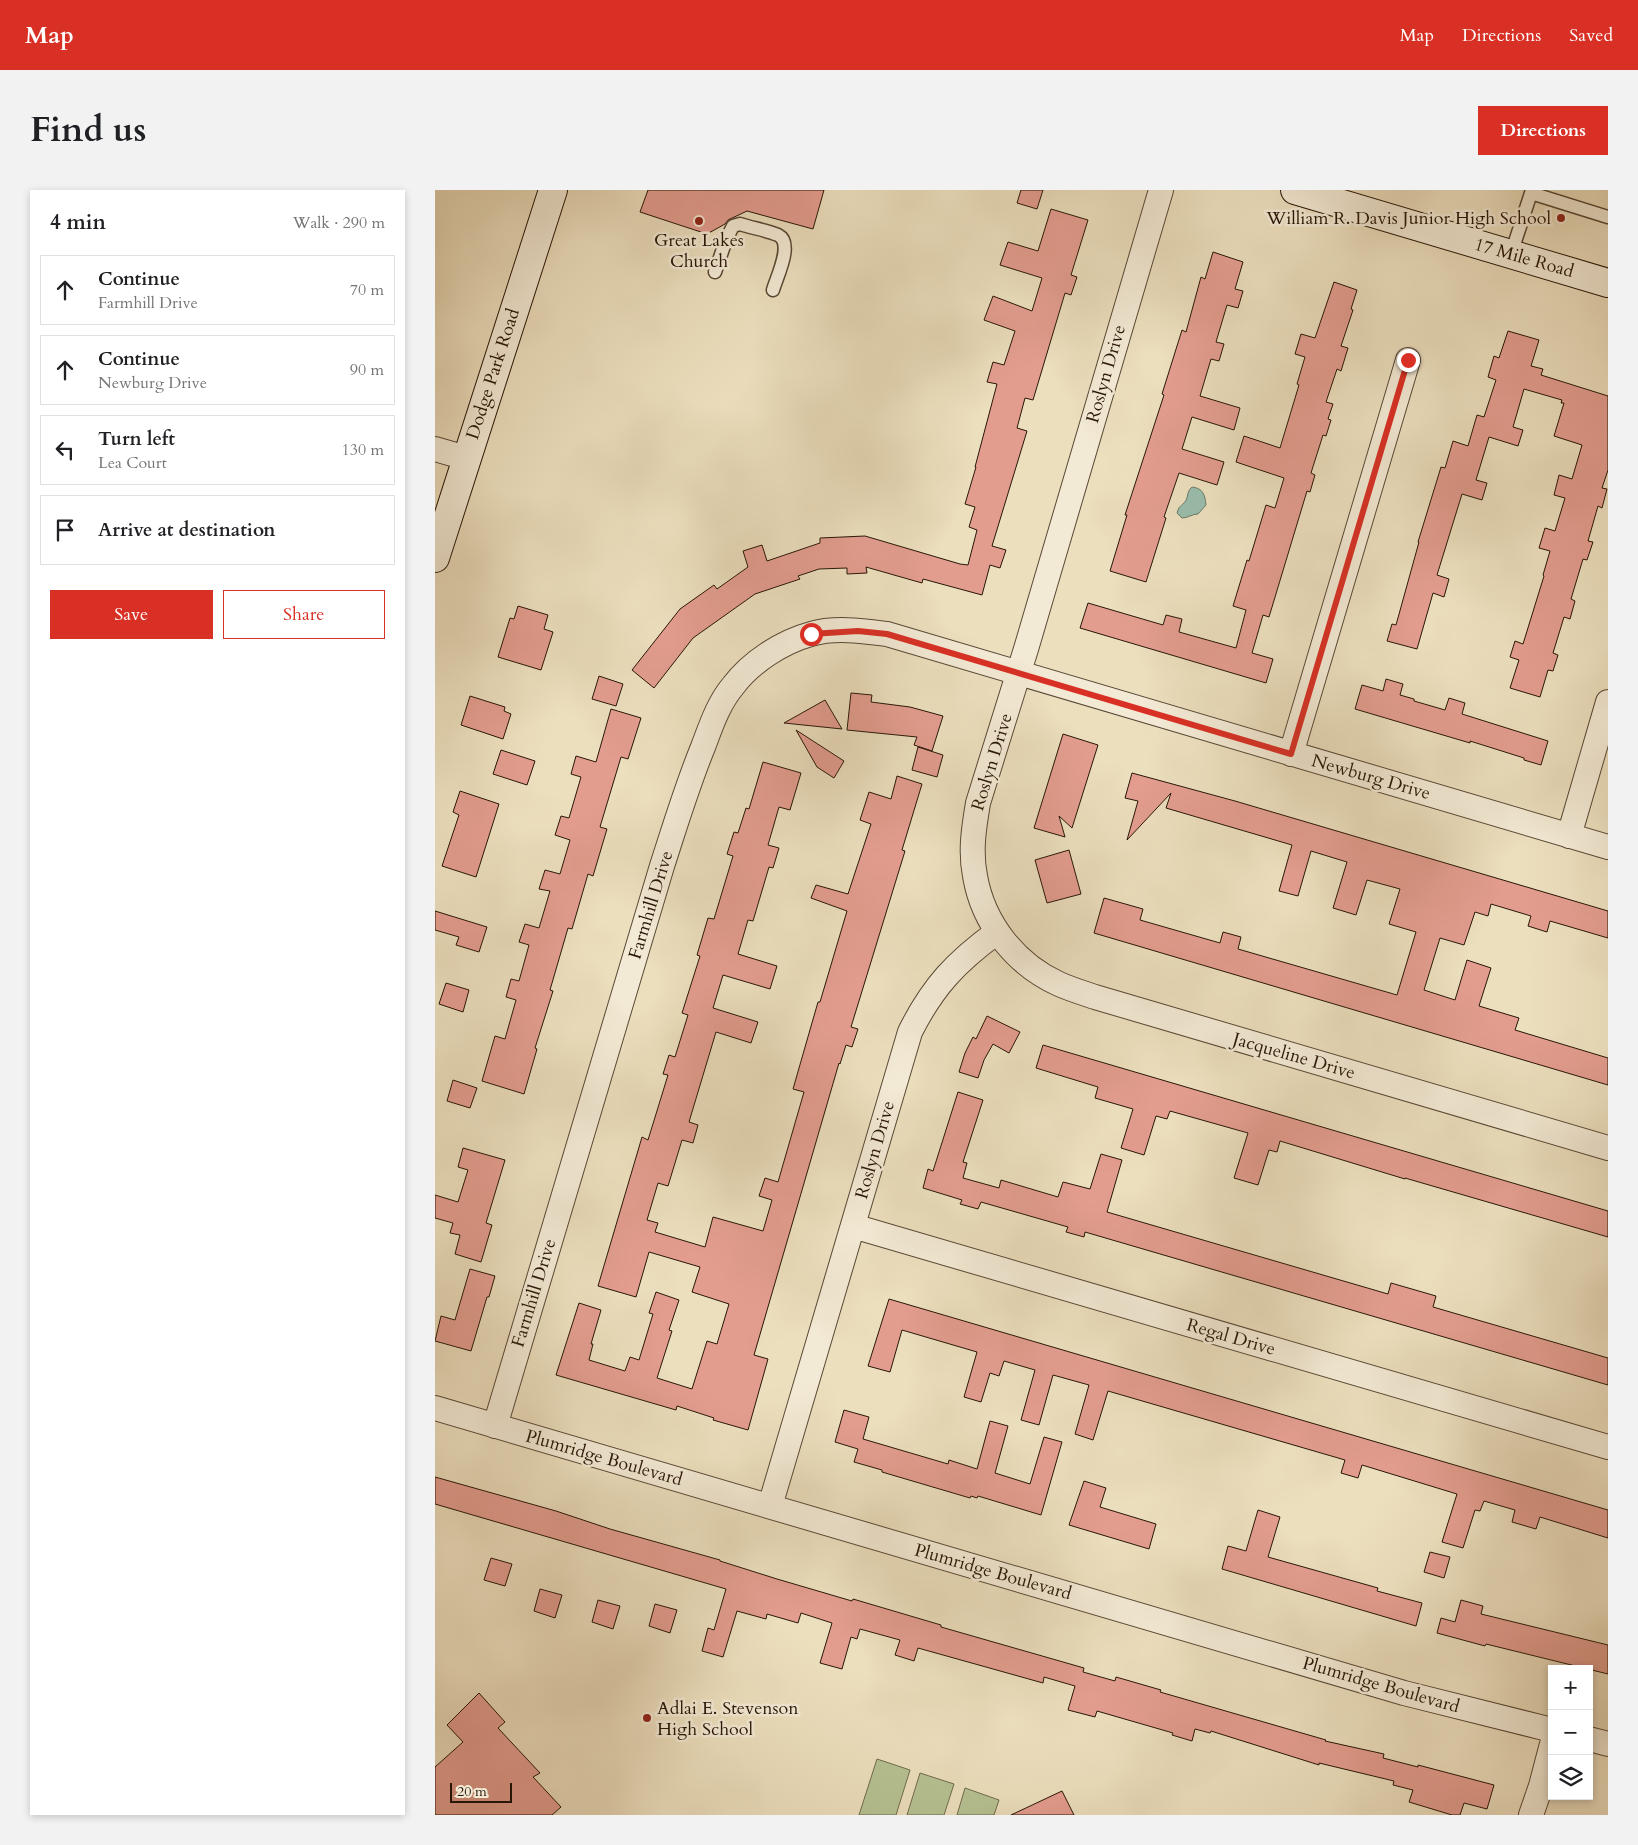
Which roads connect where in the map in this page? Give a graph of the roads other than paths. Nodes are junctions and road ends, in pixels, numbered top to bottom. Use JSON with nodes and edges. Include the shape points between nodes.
{"nodes":[{"id":1,"x":553,"y":190,"type":"edge"},
{"id":2,"x":1161,"y":190,"type":"edge"},
{"id":3,"x":1295,"y":190,"type":"edge"},
{"id":4,"x":1531,"y":191,"type":"edge"},
{"id":5,"x":1608,"y":217,"type":"edge"},
{"id":6,"x":1511,"y":254,"type":"junction"},
{"id":7,"x":715,"y":272,"type":"dead end"},
{"id":8,"x":1608,"y":283,"type":"edge"},
{"id":9,"x":773,"y":290,"type":"dead end"},
{"id":10,"x":1408,"y":360,"type":"dead end"},
{"id":11,"x":435,"y":449,"type":"edge"},
{"id":12,"x":466,"y":458,"type":"junction"},
{"id":13,"x":435,"y":558,"type":"edge"},
{"id":14,"x":1018,"y":674,"type":"junction"},
{"id":15,"x":1608,"y":702,"type":"edge"},
{"id":16,"x":1291,"y":754,"type":"junction"},
{"id":17,"x":1569,"y":836,"type":"junction"},
{"id":18,"x":1608,"y":847,"type":"edge"},
{"id":19,"x":997,"y":932,"type":"junction"},
{"id":20,"x":1608,"y":1148,"type":"edge"},
{"id":21,"x":853,"y":1226,"type":"junction"},
{"id":22,"x":435,"y":1408,"type":"edge"},
{"id":23,"x":495,"y":1426,"type":"junction"},
{"id":24,"x":1608,"y":1447,"type":"edge"},
{"id":25,"x":770,"y":1506,"type":"junction"},
{"id":26,"x":1548,"y":1729,"type":"edge"},
{"id":27,"x":1593,"y":1740,"type":"edge"},
{"id":28,"x":1608,"y":1744,"type":"edge"},
{"id":29,"x":1549,"y":1755,"type":"edge"},
{"id":30,"x":1531,"y":1815,"type":"edge"}],
"edges":[{"from":1,"to":12,"type":"street","name":"Dodge Park Road"},
{"from":2,"to":14,"type":"street","name":"Roslyn Drive"},
{"from":3,"to":6,"type":"street","name":"17 Mile Road"},
{"from":4,"to":5,"type":"lane"},
{"from":4,"to":6,"type":"lane"},
{"from":6,"to":8,"type":"street","name":"17 Mile Road"},
{"from":7,"to":9,"type":"lane","via":[[733,226],[739,224],[779,236],[786,249]]},
{"from":10,"to":16,"type":"street"},
{"from":11,"to":12,"type":"street"},
{"from":12,"to":13,"type":"street","name":"Dodge Park Road"},
{"from":14,"to":16,"type":"street","name":"Newburg Drive"},
{"from":14,"to":19,"type":"street","name":"Roslyn Drive","via":[[977,803],[974,827],[974,875],[981,902]]},
{"from":14,"to":23,"type":"street","name":"Farmhill Drive","via":[[887,634],[835,631],[811,634],[771,652],[732,686],[713,721],[692,774],[662,866]]},
{"from":15,"to":17,"type":"street"},
{"from":16,"to":17,"type":"street","name":"Newburg Drive"},
{"from":17,"to":18,"type":"street","name":"Newburg Drive"},
{"from":19,"to":20,"type":"street","name":"Jacqueline Drive","via":[[1013,952],[1058,984]]},
{"from":19,"to":21,"type":"street","name":"Roslyn Drive","via":[[943,978],[910,1032]]},
{"from":21,"to":24,"type":"street","name":"Regal Drive"},
{"from":21,"to":25,"type":"street","name":"Roslyn Drive"},
{"from":22,"to":23,"type":"street","name":"Plumridge Boulevard"},
{"from":23,"to":25,"type":"street","name":"Plumridge Boulevard"},
{"from":25,"to":26,"type":"street","name":"Plumridge Boulevard","via":[[1404,1693]]},
{"from":27,"to":28,"type":"street"},
{"from":29,"to":30,"type":"street"}]}
